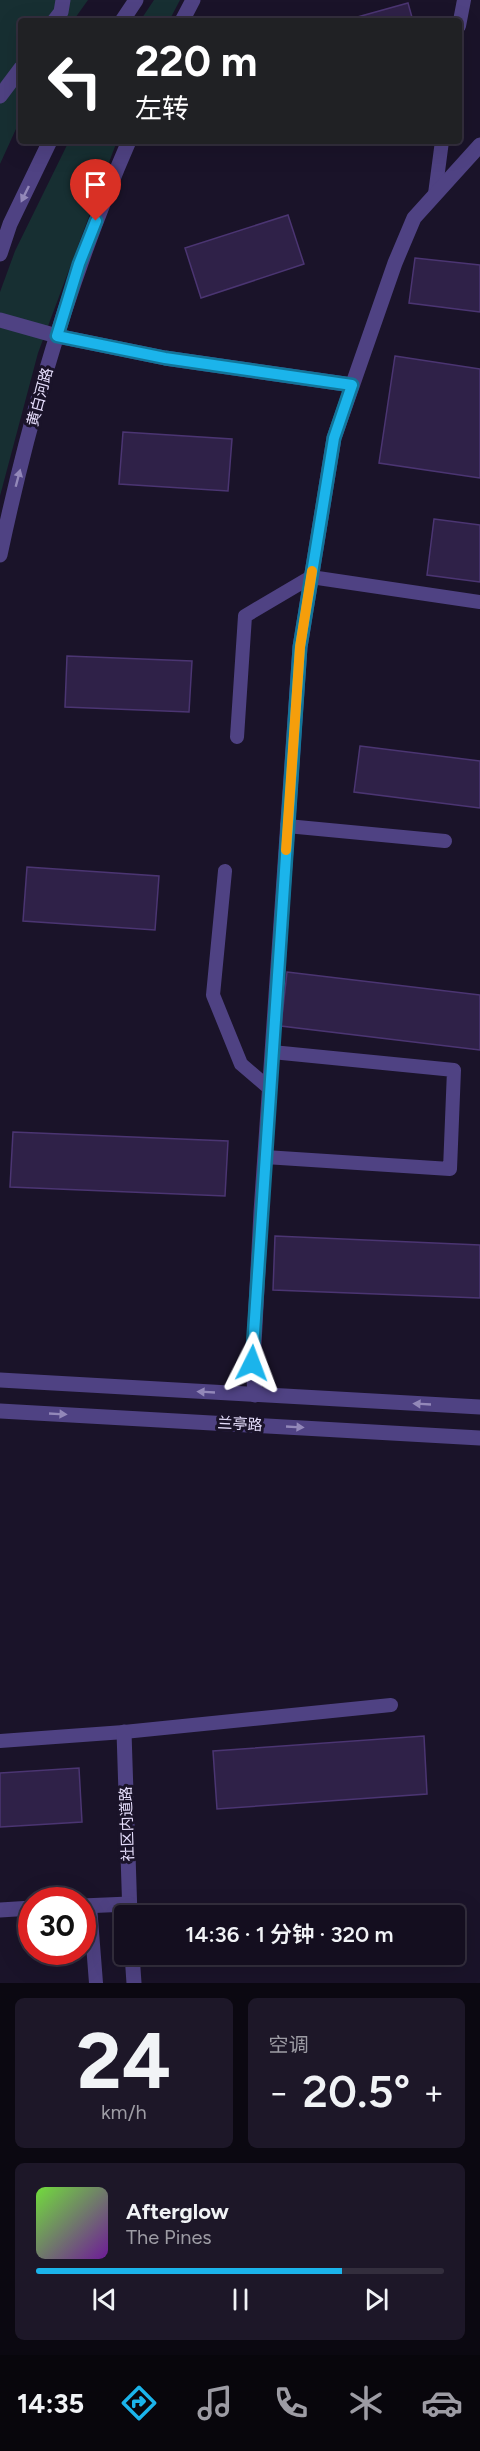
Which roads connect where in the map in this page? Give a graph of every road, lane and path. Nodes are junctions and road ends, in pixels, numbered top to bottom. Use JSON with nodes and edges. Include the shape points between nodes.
{"nodes":[{"id":1,"x":63,"y":0,"type":"edge"},
{"id":2,"x":136,"y":0,"type":"edge"},
{"id":3,"x":193,"y":0,"type":"edge"},
{"id":4,"x":464,"y":0,"type":"edge"},
{"id":5,"x":56,"y":18,"type":"edge"},
{"id":6,"x":124,"y":18,"type":"edge"},
{"id":7,"x":184,"y":18,"type":"edge"},
{"id":8,"x":461,"y":18,"type":"edge"},
{"id":9,"x":18,"y":72,"type":"edge"},
{"id":10,"x":0,"y":96,"type":"edge"},
{"id":11,"x":49,"y":144,"type":"edge"},
{"id":12,"x":128,"y":144,"type":"edge"},
{"id":13,"x":442,"y":144,"type":"edge"},
{"id":14,"x":480,"y":145,"type":"edge"},
{"id":15,"x":435,"y":194,"type":"junction"},
{"id":16,"x":0,"y":254,"type":"edge"},
{"id":17,"x":0,"y":320,"type":"edge"},
{"id":18,"x":57,"y":336,"type":"junction"},
{"id":19,"x":352,"y":385,"type":"junction"},
{"id":20,"x":0,"y":555,"type":"edge"},
{"id":21,"x":311,"y":577,"type":"junction"},
{"id":22,"x":480,"y":602,"type":"edge"},
{"id":23,"x":237,"y":737,"type":"dead end"},
{"id":24,"x":287,"y":826,"type":"junction"},
{"id":25,"x":445,"y":841,"type":"dead end"},
{"id":26,"x":225,"y":871,"type":"dead end"},
{"id":27,"x":272,"y":1052,"type":"junction"},
{"id":28,"x":270,"y":1088,"type":"junction"},
{"id":29,"x":265,"y":1156,"type":"junction"},
{"id":30,"x":0,"y":1380,"type":"edge"},
{"id":31,"x":255,"y":1395,"type":"junction"},
{"id":32,"x":480,"y":1407,"type":"edge"},
{"id":33,"x":0,"y":1411,"type":"edge"},
{"id":34,"x":480,"y":1438,"type":"edge"},
{"id":35,"x":391,"y":1705,"type":"dead end"},
{"id":36,"x":124,"y":1732,"type":"junction"},
{"id":37,"x":0,"y":1741,"type":"edge"},
{"id":38,"x":130,"y":1905,"type":"edge"},
{"id":39,"x":96,"y":1907,"type":"edge"},
{"id":40,"x":18,"y":1909,"type":"edge"},
{"id":41,"x":114,"y":1909,"type":"edge"},
{"id":42,"x":0,"y":1910,"type":"edge"},
{"id":43,"x":94,"y":1965,"type":"edge"},
{"id":44,"x":133,"y":1965,"type":"edge"},
{"id":45,"x":96,"y":1983,"type":"edge"},
{"id":46,"x":134,"y":1983,"type":"edge"}],
"edges":[{"from":1,"to":5,"type":"street"},
{"from":2,"to":6,"type":"street"},
{"from":3,"to":7,"type":"street"},
{"from":4,"to":8,"type":"lane"},
{"from":9,"to":10,"type":"street"},
{"from":11,"to":16,"type":"street","one_way":true},
{"from":12,"to":18,"type":"street","name":"黄白河路","via":[[79,264]]},
{"from":13,"to":15,"type":"lane"},
{"from":14,"to":15,"type":"street"},
{"from":15,"to":19,"type":"street","via":[[414,218]]},
{"from":17,"to":18,"type":"street"},
{"from":18,"to":19,"type":"street","via":[[165,358]]},
{"from":20,"to":18,"type":"street","name":"黄白河路","one_way":true},
{"from":19,"to":21,"type":"street","via":[[334,438]]},
{"from":21,"to":22,"type":"lane"},
{"from":21,"to":23,"type":"lane","via":[[245,616]]},
{"from":21,"to":24,"type":"street","via":[[300,647]]},
{"from":24,"to":25,"type":"lane"},
{"from":24,"to":27,"type":"street"},
{"from":26,"to":28,"type":"lane","via":[[213,995],[241,1064]]},
{"from":27,"to":28,"type":"street"},
{"from":27,"to":29,"type":"lane","via":[[454,1070],[450,1170]]},
{"from":28,"to":29,"type":"street"},
{"from":29,"to":31,"type":"street","via":[[252,1363]]},
{"from":31,"to":30,"type":"street","name":"兰亭路","one_way":true},
{"from":32,"to":31,"type":"street","name":"兰亭路","one_way":true},
{"from":33,"to":34,"type":"street","name":"兰亭路","one_way":true},
{"from":35,"to":36,"type":"lane"},
{"from":36,"to":37,"type":"lane"},
{"from":36,"to":38,"type":"street","name":"社区内道路"},
{"from":39,"to":41,"type":"street"},
{"from":40,"to":42,"type":"street"},
{"from":43,"to":45,"type":"lane"},
{"from":44,"to":46,"type":"street"}]}
